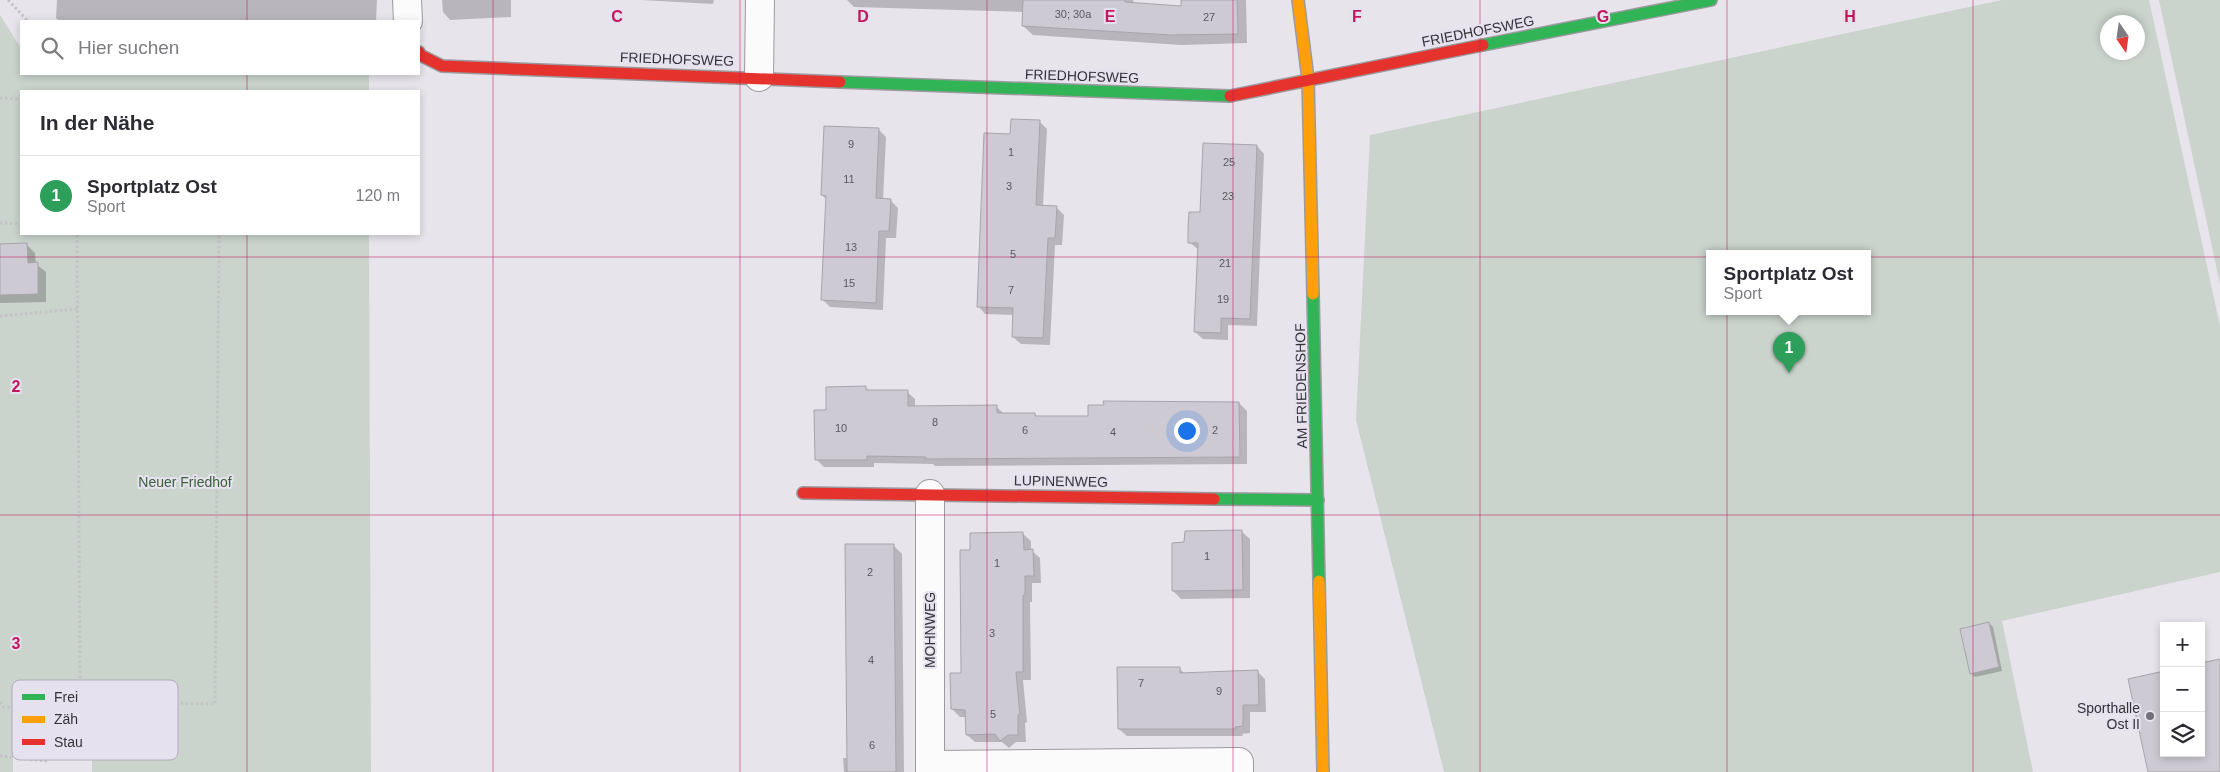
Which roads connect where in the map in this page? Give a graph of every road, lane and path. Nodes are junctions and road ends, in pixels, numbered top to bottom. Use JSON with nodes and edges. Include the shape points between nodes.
{"nodes":[{"id":1,"x":8,"y":0,"type":"edge"},
{"id":2,"x":407,"y":0,"type":"edge"},
{"id":3,"x":760,"y":0,"type":"edge"},
{"id":4,"x":1298,"y":0,"type":"edge"},
{"id":5,"x":1711,"y":0,"type":"edge"},
{"id":6,"x":27,"y":20,"type":"edge"},
{"id":7,"x":408,"y":20,"type":"edge"},
{"id":8,"x":420,"y":55,"type":"edge"},
{"id":9,"x":759,"y":77,"type":"junction"},
{"id":10,"x":1308,"y":79,"type":"junction"},
{"id":11,"x":0,"y":98,"type":"edge"},
{"id":12,"x":20,"y":99,"type":"edge"},
{"id":13,"x":0,"y":223,"type":"edge"},
{"id":14,"x":20,"y":224,"type":"edge"},
{"id":15,"x":77,"y":235,"type":"edge"},
{"id":16,"x":219,"y":235,"type":"edge"},
{"id":17,"x":77,"y":309,"type":"junction"},
{"id":18,"x":0,"y":316,"type":"edge"},
{"id":19,"x":803,"y":493,"type":"dead end"},
{"id":20,"x":930,"y":494,"type":"junction"},
{"id":21,"x":1318,"y":500,"type":"junction"},
{"id":22,"x":80,"y":680,"type":"edge"},
{"id":23,"x":0,"y":702,"type":"edge"},
{"id":24,"x":178,"y":703,"type":"edge"},
{"id":25,"x":12,"y":707,"type":"edge"},
{"id":26,"x":31,"y":760,"type":"edge"},
{"id":27,"x":47,"y":762,"type":"dead end"},
{"id":28,"x":930,"y":768,"type":"edge"},
{"id":29,"x":1239,"y":772,"type":"edge"},
{"id":30,"x":1323,"y":772,"type":"edge"}],
"edges":[{"from":1,"to":6,"type":"path"},
{"from":2,"to":7,"type":"street"},
{"from":3,"to":9,"type":"street"},
{"from":4,"to":10,"type":"street","name":"AM FRIEDENSHOF"},
{"from":5,"to":10,"type":"street","name":"FRIEDHOFSWEG"},
{"from":8,"to":9,"type":"street","name":"FRIEDHOFSWEG","via":[[442,66]]},
{"from":9,"to":10,"type":"street","name":"FRIEDHOFSWEG","via":[[1223,97]]},
{"from":10,"to":21,"type":"street","name":"AM FRIEDENSHOF"},
{"from":11,"to":12,"type":"path"},
{"from":13,"to":14,"type":"path"},
{"from":15,"to":17,"type":"path"},
{"from":16,"to":24,"type":"path","via":[[215,704]]},
{"from":17,"to":18,"type":"path"},
{"from":17,"to":22,"type":"path"},
{"from":19,"to":20,"type":"street","name":"LUPINENWEG"},
{"from":20,"to":21,"type":"street","name":"LUPINENWEG"},
{"from":20,"to":28,"type":"street","name":"MOHNWEG"},
{"from":21,"to":30,"type":"street","name":"AM FRIEDENSHOF"},
{"from":23,"to":25,"type":"path","via":[[3,706]]},
{"from":26,"to":27,"type":"path"},
{"from":28,"to":29,"type":"street","name":"MOHNWEG","via":[[1239,762]]}]}
